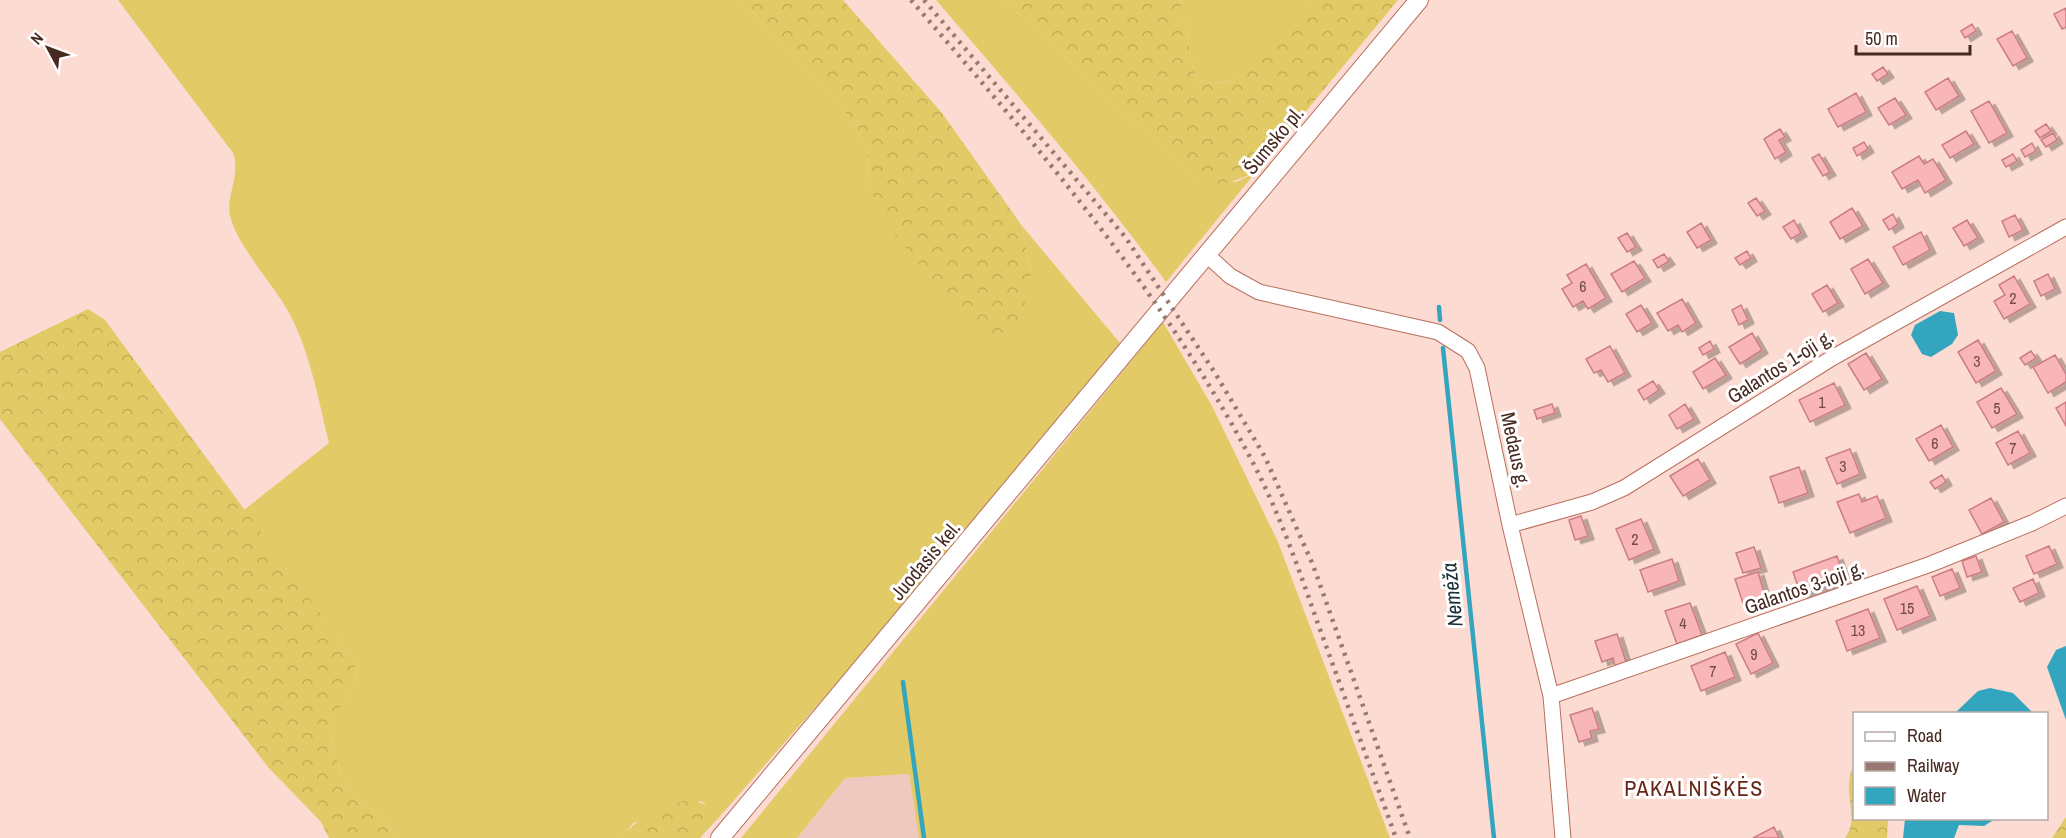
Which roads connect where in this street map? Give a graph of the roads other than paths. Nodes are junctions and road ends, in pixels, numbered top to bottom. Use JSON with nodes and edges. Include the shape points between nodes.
{"nodes":[{"id":1,"x":1419,"y":0,"type":"edge"},
{"id":2,"x":2066,"y":227,"type":"edge"},
{"id":3,"x":1207,"y":255,"type":"junction"},
{"id":4,"x":1162,"y":309,"type":"joint"},
{"id":5,"x":2066,"y":506,"type":"edge"},
{"id":6,"x":1510,"y":525,"type":"junction"},
{"id":7,"x":1551,"y":696,"type":"junction"},
{"id":8,"x":720,"y":838,"type":"edge"},
{"id":9,"x":1563,"y":838,"type":"edge"}],
"edges":[{"from":1,"to":3,"type":"main road","name":"Šumsko pl."},
{"from":2,"to":6,"type":"street","name":"Galantos 1-oji g.","via":[[1832,358],[1624,488],[1592,502]]},
{"from":3,"to":4,"type":"main road","name":"Šumsko pl."},
{"from":3,"to":6,"type":"street","name":"Medaus g.","via":[[1230,276],[1259,292],[1438,333],[1468,351],[1477,368]]},
{"from":4,"to":8,"type":"main road","name":"Juodasis kel."},
{"from":5,"to":7,"type":"street","name":"Galantos 3-ioji g.","via":[[1931,564]]},
{"from":6,"to":7,"type":"street","name":"Medaus g."},
{"from":7,"to":9,"type":"street","name":"Medaus g."}]}
